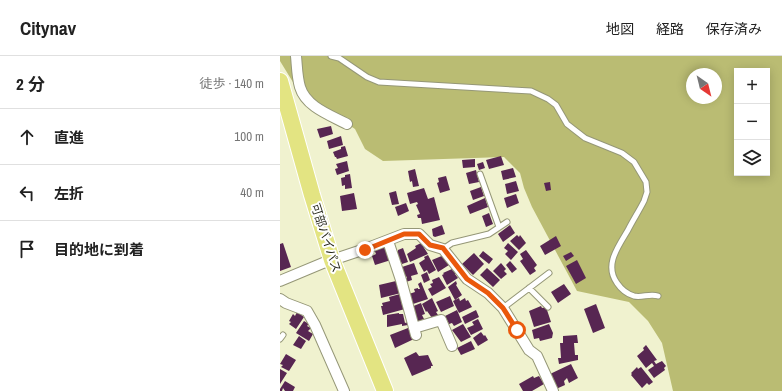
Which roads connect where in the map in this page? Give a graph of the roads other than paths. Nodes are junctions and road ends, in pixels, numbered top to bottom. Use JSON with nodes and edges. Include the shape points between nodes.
{"nodes":[{"id":1,"x":296,"y":56,"type":"edge"},
{"id":2,"x":331,"y":56,"type":"edge"},
{"id":3,"x":280,"y":81,"type":"edge"},
{"id":4,"x":347,"y":124,"type":"dead end"},
{"id":5,"x":480,"y":174,"type":"dead end"},
{"id":6,"x":507,"y":222,"type":"dead end"},
{"id":7,"x":499,"y":227,"type":"junction"},
{"id":8,"x":388,"y":241,"type":"junction"},
{"id":9,"x":443,"y":248,"type":"junction"},
{"id":10,"x":332,"y":260,"type":"junction"},
{"id":11,"x":549,"y":273,"type":"dead end"},
{"id":12,"x":280,"y":281,"type":"edge"},
{"id":13,"x":529,"y":288,"type":"junction"},
{"id":14,"x":658,"y":296,"type":"dead end"},
{"id":15,"x":280,"y":299,"type":"edge"},
{"id":16,"x":548,"y":307,"type":"dead end"},
{"id":17,"x":503,"y":308,"type":"junction"},
{"id":18,"x":452,"y":346,"type":"dead end"},
{"id":19,"x":344,"y":391,"type":"edge"},
{"id":20,"x":385,"y":391,"type":"edge"},
{"id":21,"x":553,"y":391,"type":"edge"}],
"edges":[{"from":1,"to":4,"type":"street","via":[[300,88],[306,100],[319,110]]},
{"from":2,"to":14,"type":"lane","via":[[339,58],[379,82],[531,91],[556,105],[567,124],[585,138],[622,153],[634,162],[646,182],[647,192],[614,253],[612,277],[627,293],[636,296]]},
{"from":3,"to":10,"type":"highway","name":"可部バイパス"},
{"from":5,"to":7,"type":"lane"},
{"from":6,"to":7,"type":"lane"},
{"from":7,"to":9,"type":"lane","via":[[488,234],[452,243]]},
{"from":8,"to":9,"type":"street","via":[[404,234],[419,234],[430,245]]},
{"from":8,"to":10,"type":"street"},
{"from":8,"to":18,"type":"street","via":[[415,332],[441,320]]},
{"from":9,"to":17,"type":"street","via":[[467,279],[488,293]]},
{"from":10,"to":12,"type":"street"},
{"from":10,"to":20,"type":"highway","name":"可部バイパス"},
{"from":11,"to":13,"type":"lane"},
{"from":13,"to":16,"type":"lane"},
{"from":13,"to":17,"type":"lane"},
{"from":15,"to":19,"type":"street","via":[[307,311]]},
{"from":17,"to":21,"type":"street","via":[[529,350],[537,356]]}]}
